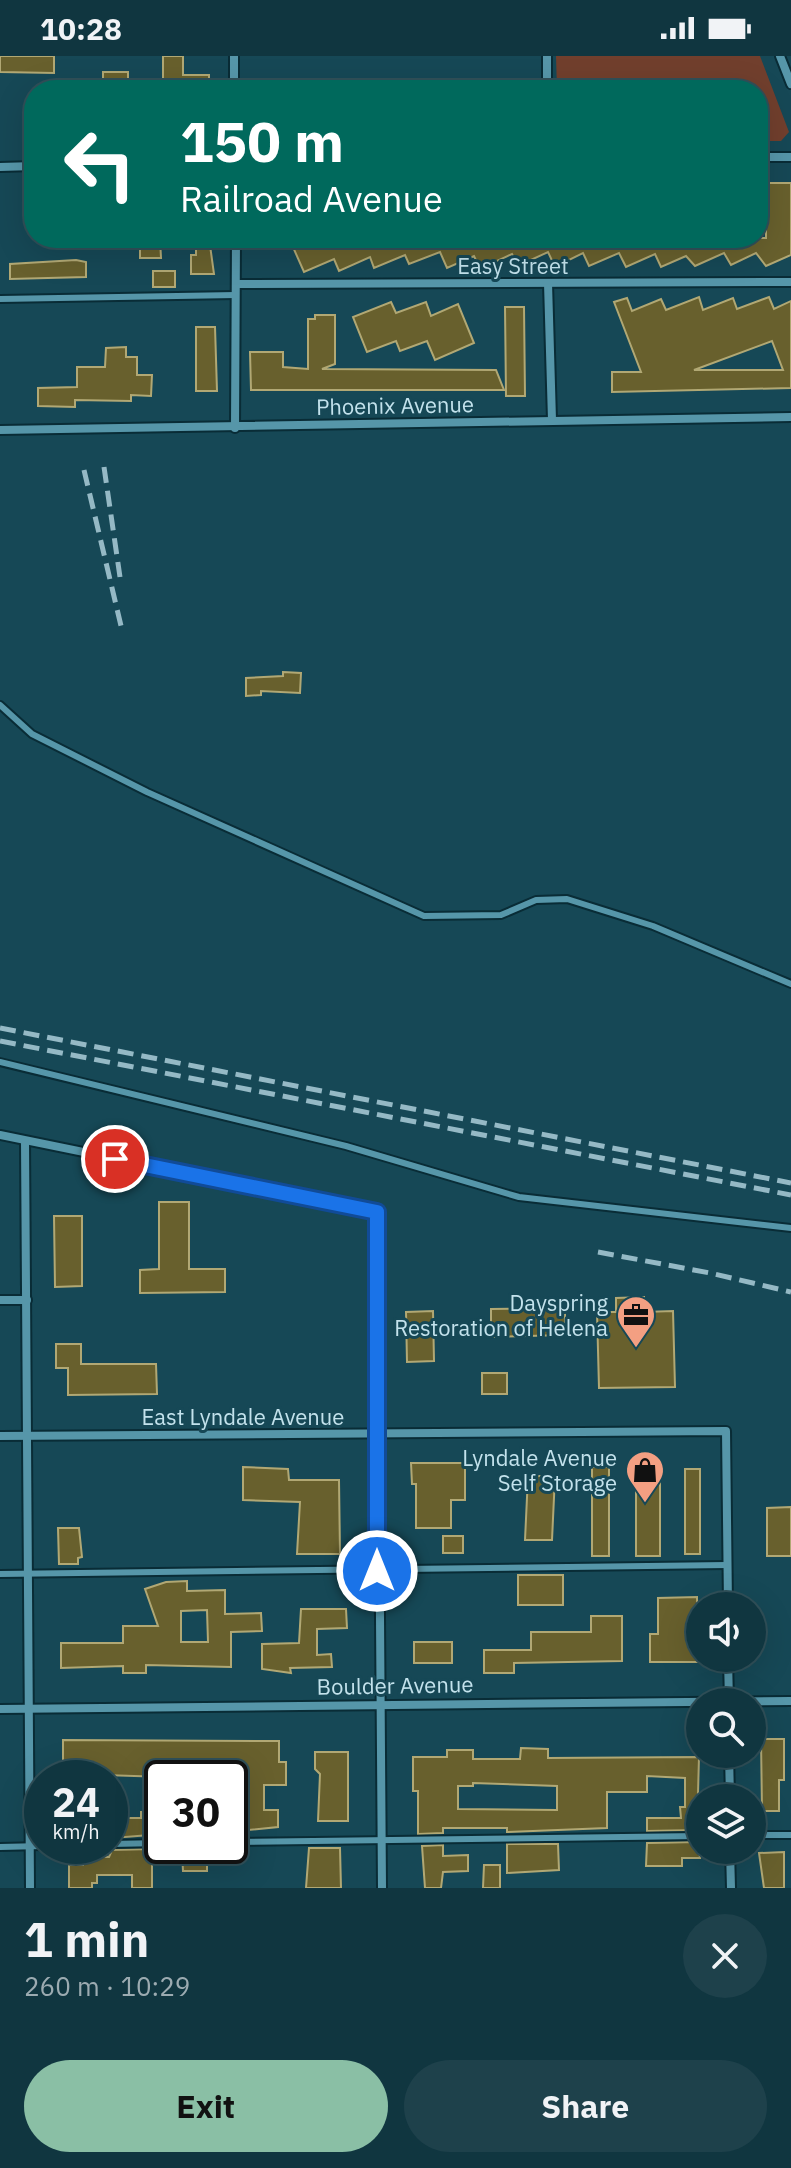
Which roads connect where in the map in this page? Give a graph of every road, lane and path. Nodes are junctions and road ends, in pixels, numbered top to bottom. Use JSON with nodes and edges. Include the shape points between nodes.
{"nodes":[{"id":1,"x":234,"y":56,"type":"edge"},
{"id":2,"x":547,"y":56,"type":"edge"},
{"id":3,"x":780,"y":56,"type":"edge"},
{"id":4,"x":234,"y":80,"type":"edge"},
{"id":5,"x":547,"y":80,"type":"edge"},
{"id":6,"x":791,"y":84,"type":"edge"},
{"id":7,"x":768,"y":157,"type":"edge"},
{"id":8,"x":791,"y":157,"type":"edge"},
{"id":9,"x":24,"y":166,"type":"edge"},
{"id":10,"x":0,"y":167,"type":"edge"},
{"id":11,"x":236,"y":248,"type":"edge"},
{"id":12,"x":791,"y":282,"type":"edge"},
{"id":13,"x":548,"y":283,"type":"junction"},
{"id":14,"x":236,"y":284,"type":"junction"},
{"id":15,"x":236,"y":295,"type":"junction"},
{"id":16,"x":0,"y":299,"type":"edge"},
{"id":17,"x":791,"y":417,"type":"edge"},
{"id":18,"x":552,"y":420,"type":"junction"},
{"id":19,"x":235,"y":428,"type":"junction"},
{"id":20,"x":0,"y":430,"type":"edge"},
{"id":21,"x":0,"y":705,"type":"edge"},
{"id":22,"x":791,"y":984,"type":"edge"},
{"id":23,"x":0,"y":1062,"type":"edge"},
{"id":24,"x":0,"y":1135,"type":"edge"},
{"id":25,"x":25,"y":1141,"type":"junction"},
{"id":26,"x":791,"y":1228,"type":"edge"},
{"id":27,"x":0,"y":1300,"type":"edge"},
{"id":28,"x":27,"y":1300,"type":"junction"},
{"id":29,"x":377,"y":1433,"type":"junction"},
{"id":30,"x":0,"y":1436,"type":"edge"},
{"id":31,"x":29,"y":1436,"type":"junction"},
{"id":32,"x":727,"y":1565,"type":"junction"},
{"id":33,"x":377,"y":1571,"type":"junction"},
{"id":34,"x":0,"y":1574,"type":"edge"},
{"id":35,"x":29,"y":1574,"type":"junction"},
{"id":36,"x":728,"y":1592,"type":"edge"},
{"id":37,"x":686,"y":1701,"type":"edge"},
{"id":38,"x":766,"y":1701,"type":"edge"},
{"id":39,"x":791,"y":1701,"type":"edge"},
{"id":40,"x":380,"y":1703,"type":"junction"},
{"id":41,"x":30,"y":1708,"type":"junction"},
{"id":42,"x":0,"y":1709,"type":"edge"},
{"id":43,"x":30,"y":1760,"type":"edge"},
{"id":44,"x":766,"y":1835,"type":"edge"},
{"id":45,"x":791,"y":1835,"type":"edge"},
{"id":46,"x":686,"y":1836,"type":"edge"},
{"id":47,"x":381,"y":1839,"type":"junction"},
{"id":48,"x":248,"y":1842,"type":"edge"},
{"id":49,"x":24,"y":1846,"type":"edge"},
{"id":50,"x":0,"y":1847,"type":"edge"},
{"id":51,"x":30,"y":1864,"type":"edge"},
{"id":52,"x":730,"y":1864,"type":"edge"},
{"id":53,"x":30,"y":1888,"type":"edge"},
{"id":54,"x":382,"y":1888,"type":"edge"},
{"id":55,"x":731,"y":1888,"type":"edge"}],
"edges":[{"from":1,"to":4,"type":"street"},
{"from":2,"to":5,"type":"street"},
{"from":3,"to":6,"type":"street"},
{"from":7,"to":8,"type":"street"},
{"from":9,"to":10,"type":"street"},
{"from":11,"to":14,"type":"street"},
{"from":12,"to":13,"type":"street","name":"Easy Street"},
{"from":13,"to":14,"type":"street","name":"Easy Street"},
{"from":13,"to":18,"type":"street"},
{"from":14,"to":15,"type":"street"},
{"from":15,"to":16,"type":"lane"},
{"from":15,"to":19,"type":"street"},
{"from":17,"to":18,"type":"street","name":"Phoenix Avenue"},
{"from":18,"to":19,"type":"street","name":"Phoenix Avenue"},
{"from":19,"to":20,"type":"street","name":"Phoenix Avenue"},
{"from":21,"to":22,"type":"lane","via":[[32,734],[70,754],[424,916],[501,915],[536,900],[567,899],[653,926]]},
{"from":23,"to":26,"type":"lane","via":[[346,1146],[519,1197]]},
{"from":24,"to":25,"type":"street"},
{"from":25,"to":28,"type":"street"},
{"from":25,"to":29,"type":"street","via":[[377,1212]]},
{"from":27,"to":28,"type":"street"},
{"from":28,"to":31,"type":"street"},
{"from":29,"to":31,"type":"street","name":"East Lyndale Avenue"},
{"from":29,"to":32,"type":"street","name":"East Lyndale Avenue","via":[[726,1431]]},
{"from":29,"to":33,"type":"street"},
{"from":30,"to":31,"type":"street","name":"East Lyndale Avenue"},
{"from":31,"to":35,"type":"street"},
{"from":32,"to":33,"type":"lane"},
{"from":32,"to":36,"type":"street"},
{"from":33,"to":35,"type":"lane"},
{"from":33,"to":40,"type":"street"},
{"from":34,"to":35,"type":"lane"},
{"from":35,"to":41,"type":"street"},
{"from":37,"to":40,"type":"street","name":"Boulder Avenue"},
{"from":38,"to":39,"type":"street","name":"Boulder Avenue"},
{"from":40,"to":41,"type":"street","name":"Boulder Avenue"},
{"from":40,"to":47,"type":"street"},
{"from":41,"to":42,"type":"street","name":"Boulder Avenue"},
{"from":41,"to":43,"type":"street"},
{"from":44,"to":45,"type":"lane"},
{"from":46,"to":47,"type":"lane"},
{"from":47,"to":48,"type":"lane"},
{"from":47,"to":54,"type":"street"},
{"from":49,"to":50,"type":"lane"},
{"from":51,"to":53,"type":"street"},
{"from":52,"to":55,"type":"street"}]}
